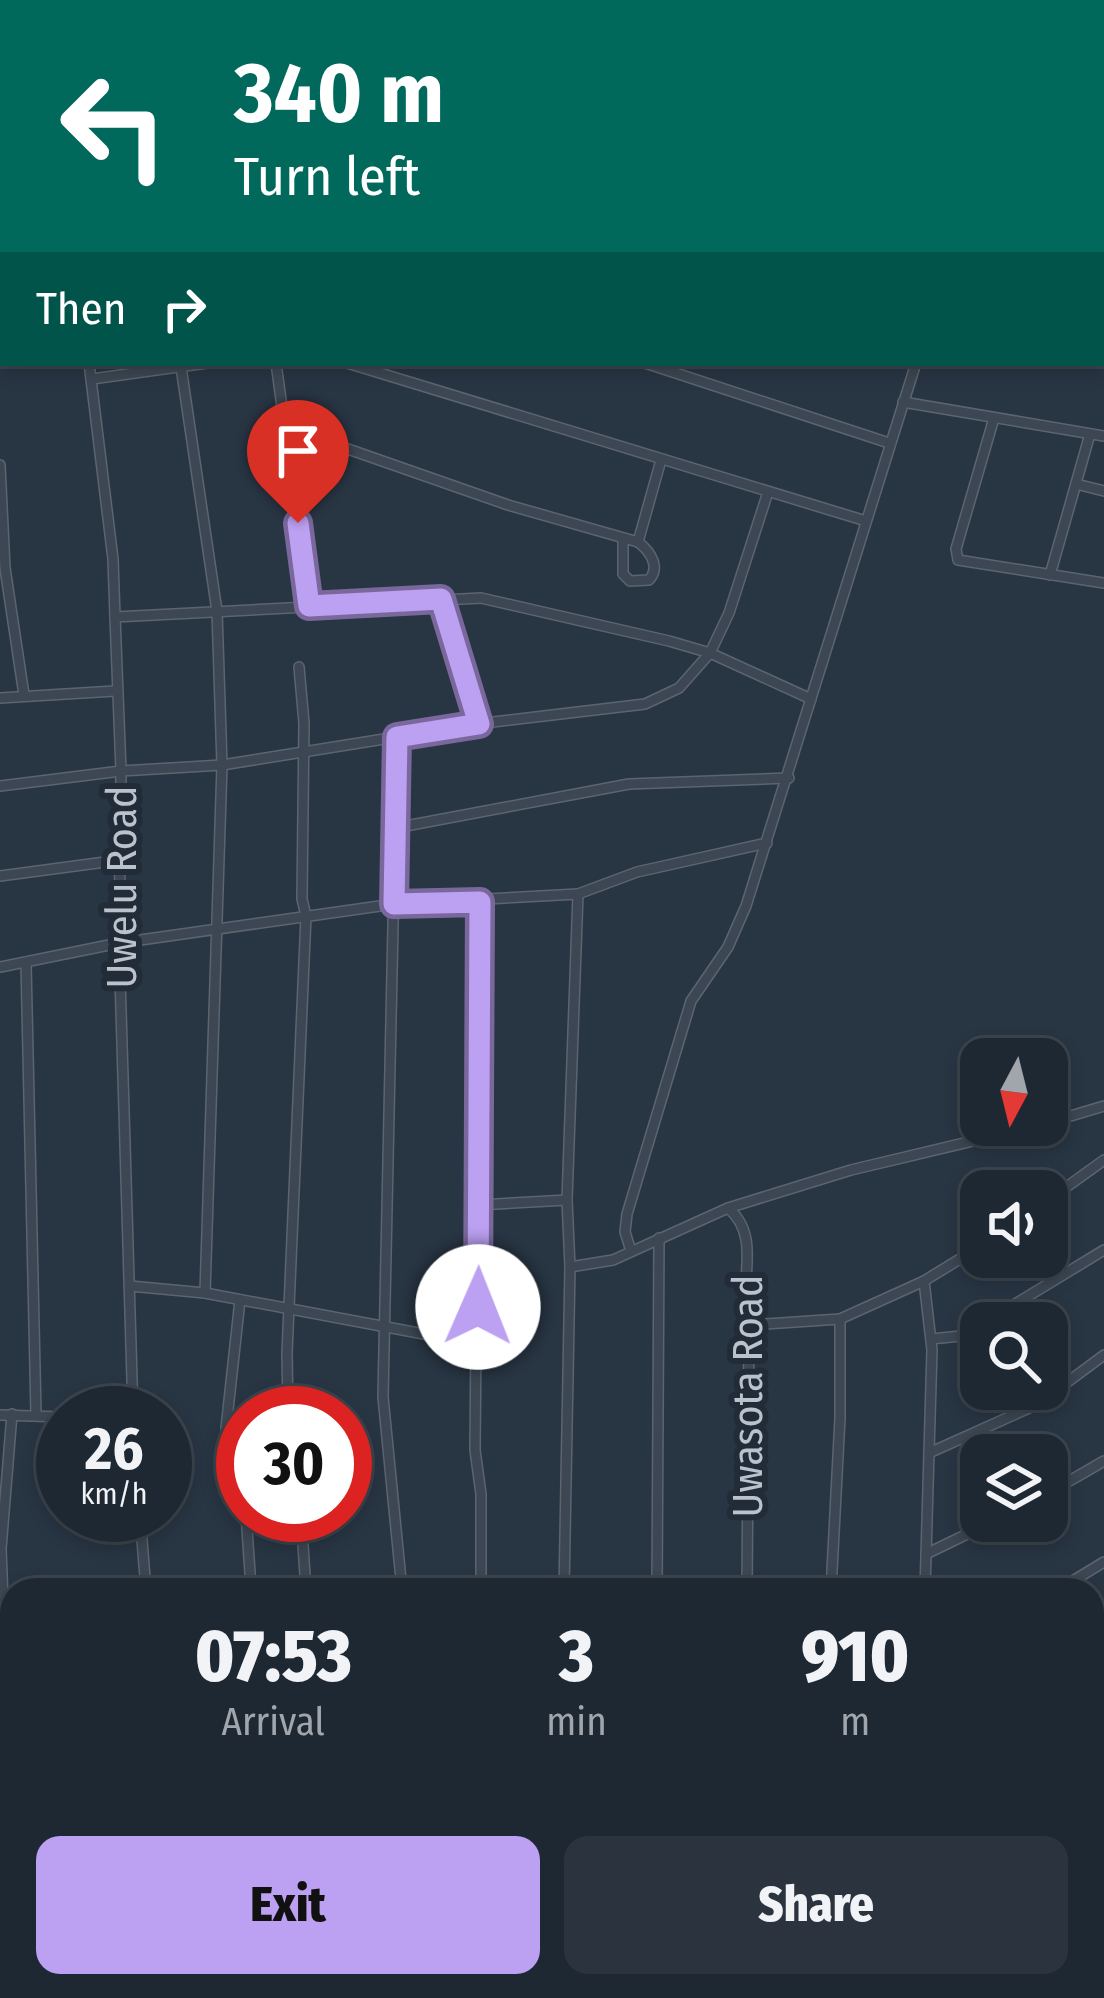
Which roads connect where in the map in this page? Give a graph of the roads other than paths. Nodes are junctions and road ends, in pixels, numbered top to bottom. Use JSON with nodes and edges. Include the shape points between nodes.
{"nodes":[{"id":1,"x":90,"y":366,"type":"edge"},
{"id":2,"x":188,"y":366,"type":"edge"},
{"id":3,"x":276,"y":366,"type":"edge"},
{"id":4,"x":357,"y":366,"type":"edge"},
{"id":5,"x":654,"y":366,"type":"edge"},
{"id":6,"x":915,"y":366,"type":"edge"},
{"id":7,"x":181,"y":367,"type":"junction"},
{"id":8,"x":122,"y":368,"type":"edge"},
{"id":9,"x":92,"y":379,"type":"junction"},
{"id":10,"x":903,"y":402,"type":"junction"},
{"id":11,"x":994,"y":418,"type":"junction"},
{"id":12,"x":285,"y":427,"type":"junction"},
{"id":13,"x":1090,"y":434,"type":"junction"},
{"id":14,"x":1104,"y":436,"type":"edge"},
{"id":15,"x":889,"y":443,"type":"junction"},
{"id":16,"x":661,"y":460,"type":"junction"},
{"id":17,"x":0,"y":465,"type":"edge"},
{"id":18,"x":1076,"y":484,"type":"junction"},
{"id":19,"x":1104,"y":491,"type":"edge"},
{"id":20,"x":768,"y":493,"type":"junction"},
{"id":21,"x":2,"y":519,"type":"edge"},
{"id":22,"x":866,"y":520,"type":"junction"},
{"id":23,"x":623,"y":538,"type":"junction"},
{"id":24,"x":638,"y":542,"type":"junction"},
{"id":25,"x":1050,"y":575,"type":"junction"},
{"id":26,"x":1104,"y":583,"type":"edge"},
{"id":27,"x":441,"y":599,"type":"junction"},
{"id":28,"x":5,"y":603,"type":"edge"},
{"id":29,"x":309,"y":606,"type":"junction"},
{"id":30,"x":218,"y":610,"type":"junction"},
{"id":31,"x":115,"y":617,"type":"junction"},
{"id":32,"x":710,"y":653,"type":"junction"},
{"id":33,"x":299,"y":667,"type":"dead end"},
{"id":34,"x":116,"y":691,"type":"junction"},
{"id":35,"x":24,"y":694,"type":"junction"},
{"id":36,"x":0,"y":698,"type":"edge"},
{"id":37,"x":811,"y":699,"type":"junction"},
{"id":38,"x":479,"y":724,"type":"junction"},
{"id":39,"x":397,"y":737,"type":"junction"},
{"id":40,"x":304,"y":752,"type":"junction"},
{"id":41,"x":222,"y":764,"type":"junction"},
{"id":42,"x":121,"y":771,"type":"junction"},
{"id":43,"x":788,"y":778,"type":"junction"},
{"id":44,"x":0,"y":786,"type":"edge"},
{"id":45,"x":395,"y":828,"type":"junction"},
{"id":46,"x":767,"y":843,"type":"junction"},
{"id":47,"x":120,"y":860,"type":"junction"},
{"id":48,"x":0,"y":876,"type":"edge"},
{"id":49,"x":578,"y":894,"type":"junction"},
{"id":50,"x":480,"y":902,"type":"junction"},
{"id":51,"x":394,"y":904,"type":"junction"},
{"id":52,"x":306,"y":916,"type":"junction"},
{"id":53,"x":216,"y":928,"type":"junction"},
{"id":54,"x":119,"y":943,"type":"junction"},
{"id":55,"x":26,"y":963,"type":"junction"},
{"id":56,"x":0,"y":967,"type":"edge"},
{"id":57,"x":1104,"y":1106,"type":"edge"},
{"id":58,"x":1068,"y":1117,"type":"edge"},
{"id":59,"x":960,"y":1144,"type":"edge"},
{"id":60,"x":1104,"y":1160,"type":"edge"},
{"id":61,"x":1068,"y":1187,"type":"edge"},
{"id":62,"x":567,"y":1200,"type":"junction"},
{"id":63,"x":479,"y":1205,"type":"junction"},
{"id":64,"x":728,"y":1208,"type":"junction"},
{"id":65,"x":659,"y":1238,"type":"junction"},
{"id":66,"x":1104,"y":1250,"type":"edge"},
{"id":67,"x":632,"y":1251,"type":"junction"},
{"id":68,"x":960,"y":1259,"type":"edge"},
{"id":69,"x":570,"y":1267,"type":"junction"},
{"id":70,"x":924,"y":1281,"type":"junction"},
{"id":71,"x":130,"y":1286,"type":"junction"},
{"id":72,"x":205,"y":1293,"type":"junction"},
{"id":73,"x":240,"y":1300,"type":"junction"},
{"id":74,"x":1019,"y":1302,"type":"edge"},
{"id":75,"x":292,"y":1309,"type":"junction"},
{"id":76,"x":839,"y":1319,"type":"junction"},
{"id":77,"x":749,"y":1325,"type":"junction"},
{"id":78,"x":385,"y":1326,"type":"junction"},
{"id":79,"x":960,"y":1336,"type":"edge"},
{"id":80,"x":931,"y":1340,"type":"junction"},
{"id":81,"x":477,"y":1344,"type":"junction"},
{"id":82,"x":1104,"y":1354,"type":"edge"},
{"id":83,"x":132,"y":1386,"type":"edge"},
{"id":84,"x":231,"y":1386,"type":"edge"},
{"id":85,"x":288,"y":1386,"type":"edge"},
{"id":86,"x":36,"y":1414,"type":"joint"},
{"id":87,"x":6,"y":1415,"type":"edge"},
{"id":88,"x":928,"y":1453,"type":"junction"},
{"id":89,"x":1104,"y":1461,"type":"edge"},
{"id":90,"x":1068,"y":1482,"type":"edge"},
{"id":91,"x":960,"y":1538,"type":"edge"},
{"id":92,"x":142,"y":1542,"type":"edge"},
{"id":93,"x":248,"y":1542,"type":"edge"},
{"id":94,"x":303,"y":1542,"type":"edge"},
{"id":95,"x":926,"y":1554,"type":"junction"},
{"id":96,"x":1104,"y":1562,"type":"edge"},
{"id":97,"x":3,"y":1578,"type":"edge"},
{"id":98,"x":145,"y":1578,"type":"edge"},
{"id":99,"x":250,"y":1578,"type":"edge"},
{"id":100,"x":305,"y":1578,"type":"edge"},
{"id":101,"x":402,"y":1578,"type":"edge"},
{"id":102,"x":482,"y":1578,"type":"edge"},
{"id":103,"x":564,"y":1578,"type":"edge"},
{"id":104,"x":657,"y":1578,"type":"edge"},
{"id":105,"x":747,"y":1578,"type":"edge"},
{"id":106,"x":832,"y":1578,"type":"edge"},
{"id":107,"x":925,"y":1578,"type":"edge"},
{"id":108,"x":1078,"y":1578,"type":"edge"}],
"edges":[{"from":1,"to":9,"type":"street","name":"Uwelu Road"},
{"from":2,"to":7,"type":"street"},
{"from":3,"to":12,"type":"street"},
{"from":4,"to":16,"type":"street"},
{"from":5,"to":15,"type":"street"},
{"from":6,"to":10,"type":"street"},
{"from":7,"to":8,"type":"street"},
{"from":7,"to":30,"type":"street"},
{"from":8,"to":9,"type":"street"},
{"from":9,"to":31,"type":"street","name":"Uwelu Road"},
{"from":10,"to":11,"type":"street"},
{"from":10,"to":15,"type":"street"},
{"from":11,"to":13,"type":"street"},
{"from":11,"to":25,"type":"street","via":[[958,560]]},
{"from":12,"to":23,"type":"street"},
{"from":12,"to":29,"type":"street"},
{"from":13,"to":14,"type":"street"},
{"from":13,"to":18,"type":"street"},
{"from":15,"to":22,"type":"street"},
{"from":16,"to":20,"type":"street"},
{"from":16,"to":24,"type":"street"},
{"from":17,"to":21,"type":"street"},
{"from":18,"to":19,"type":"street"},
{"from":18,"to":25,"type":"street"},
{"from":20,"to":22,"type":"street"},
{"from":20,"to":32,"type":"street"},
{"from":21,"to":28,"type":"street"},
{"from":22,"to":37,"type":"street"},
{"from":23,"to":24,"type":"street"},
{"from":23,"to":24,"type":"street","via":[[622,574],[630,581],[649,580],[654,567]]},
{"from":25,"to":26,"type":"street"},
{"from":27,"to":29,"type":"street"},
{"from":27,"to":32,"type":"street","via":[[481,598]]},
{"from":27,"to":38,"type":"street"},
{"from":28,"to":35,"type":"street"},
{"from":29,"to":30,"type":"street"},
{"from":30,"to":31,"type":"street"},
{"from":30,"to":41,"type":"street"},
{"from":31,"to":34,"type":"street","name":"Uwelu Road"},
{"from":32,"to":37,"type":"street"},
{"from":32,"to":38,"type":"street","via":[[679,688],[645,704]]},
{"from":33,"to":40,"type":"street"},
{"from":34,"to":35,"type":"street"},
{"from":34,"to":42,"type":"street","name":"Uwelu Road"},
{"from":35,"to":36,"type":"street"},
{"from":37,"to":43,"type":"street"},
{"from":38,"to":39,"type":"street"},
{"from":39,"to":40,"type":"street"},
{"from":39,"to":45,"type":"street"},
{"from":40,"to":41,"type":"street"},
{"from":40,"to":52,"type":"street"},
{"from":41,"to":42,"type":"street"},
{"from":41,"to":53,"type":"street"},
{"from":42,"to":44,"type":"street"},
{"from":42,"to":47,"type":"street","name":"Uwelu Road"},
{"from":43,"to":45,"type":"street","via":[[628,784]]},
{"from":43,"to":46,"type":"street"},
{"from":45,"to":51,"type":"street"},
{"from":46,"to":49,"type":"street"},
{"from":46,"to":67,"type":"street","via":[[728,947],[692,1001],[627,1214]]},
{"from":47,"to":48,"type":"street"},
{"from":47,"to":54,"type":"street","name":"Uwelu Road"},
{"from":49,"to":50,"type":"street"},
{"from":49,"to":62,"type":"street"},
{"from":50,"to":51,"type":"street"},
{"from":50,"to":63,"type":"street"},
{"from":51,"to":52,"type":"street"},
{"from":51,"to":78,"type":"street"},
{"from":52,"to":53,"type":"street"},
{"from":52,"to":75,"type":"street"},
{"from":53,"to":54,"type":"street"},
{"from":53,"to":72,"type":"street"},
{"from":54,"to":55,"type":"street"},
{"from":54,"to":71,"type":"street","name":"Uwelu Road"},
{"from":55,"to":56,"type":"street"},
{"from":55,"to":86,"type":"street"},
{"from":57,"to":58,"type":"street"},
{"from":59,"to":64,"type":"street"},
{"from":60,"to":61,"type":"street"},
{"from":62,"to":63,"type":"street"},
{"from":62,"to":69,"type":"street"},
{"from":63,"to":81,"type":"street"},
{"from":64,"to":65,"type":"street"},
{"from":64,"to":77,"type":"street","name":"Uwasota Road","via":[[746,1237]]},
{"from":65,"to":67,"type":"street"},
{"from":65,"to":104,"type":"street"},
{"from":66,"to":74,"type":"street"},
{"from":67,"to":69,"type":"street"},
{"from":68,"to":70,"type":"street"},
{"from":69,"to":103,"type":"street"},
{"from":70,"to":76,"type":"street"},
{"from":70,"to":80,"type":"street"},
{"from":71,"to":72,"type":"street"},
{"from":71,"to":83,"type":"street","name":"Uwelu Road"},
{"from":72,"to":73,"type":"street"},
{"from":73,"to":75,"type":"street"},
{"from":73,"to":84,"type":"street"},
{"from":75,"to":78,"type":"street"},
{"from":75,"to":85,"type":"street"},
{"from":76,"to":77,"type":"street"},
{"from":76,"to":106,"type":"street"},
{"from":77,"to":105,"type":"street","name":"Uwasota Road"},
{"from":78,"to":81,"type":"street"},
{"from":78,"to":101,"type":"street","via":[[383,1397]]},
{"from":79,"to":80,"type":"street"},
{"from":80,"to":88,"type":"street"},
{"from":81,"to":102,"type":"street"},
{"from":82,"to":88,"type":"street","via":[[1038,1404]]},
{"from":86,"to":87,"type":"street"},
{"from":87,"to":97,"type":"street"},
{"from":88,"to":95,"type":"street"},
{"from":89,"to":90,"type":"street"},
{"from":91,"to":95,"type":"street"},
{"from":92,"to":98,"type":"street"},
{"from":93,"to":99,"type":"street"},
{"from":94,"to":100,"type":"street"},
{"from":95,"to":107,"type":"street"},
{"from":96,"to":108,"type":"street"}]}
